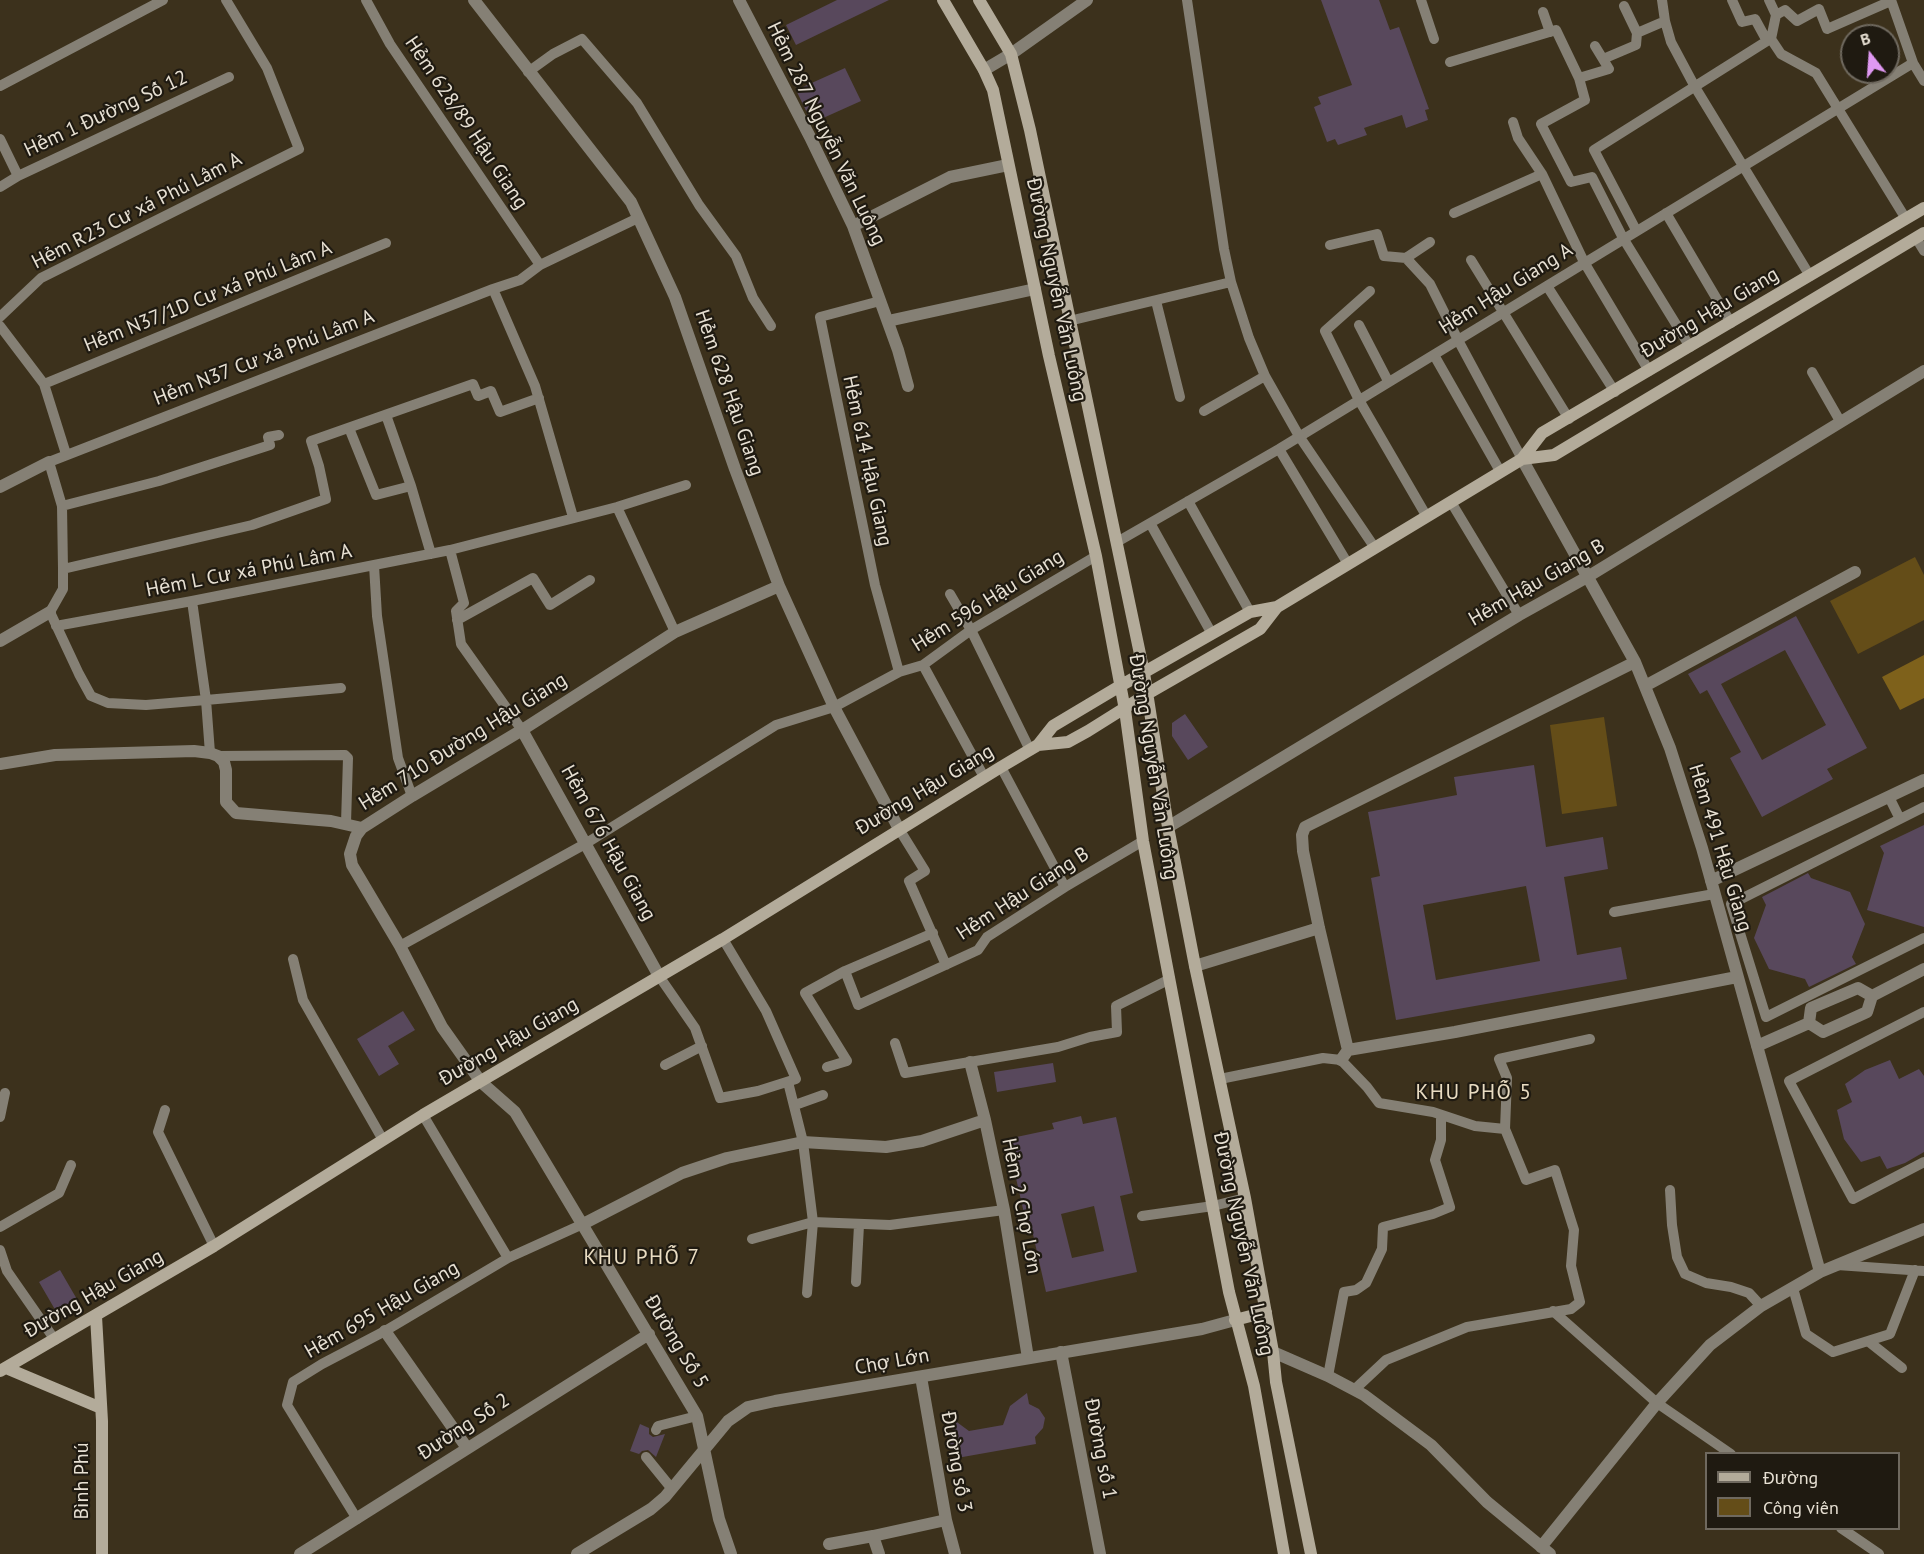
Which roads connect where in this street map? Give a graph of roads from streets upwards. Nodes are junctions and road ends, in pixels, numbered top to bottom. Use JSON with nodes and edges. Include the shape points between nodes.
{"nodes":[{"id":1,"x":474,"y":0,"type":"edge"},
{"id":2,"x":739,"y":0,"type":"edge"},
{"id":3,"x":943,"y":0,"type":"edge"},
{"id":4,"x":980,"y":0,"type":"edge"},
{"id":5,"x":1087,"y":0,"type":"edge"},
{"id":6,"x":1011,"y":54,"type":"junction"},
{"id":7,"x":984,"y":70,"type":"junction"},
{"id":8,"x":1008,"y":165,"type":"junction"},
{"id":9,"x":1924,"y":208,"type":"edge"},
{"id":10,"x":853,"y":225,"type":"junction"},
{"id":11,"x":1920,"y":236,"type":"edge"},
{"id":12,"x":1035,"y":289,"type":"junction"},
{"id":13,"x":888,"y":321,"type":"junction"},
{"id":14,"x":1924,"y":370,"type":"edge"},
{"id":15,"x":908,"y":386,"type":"dead end"},
{"id":16,"x":1522,"y":459,"type":"junction"},
{"id":17,"x":49,"y":462,"type":"road end"},
{"id":18,"x":0,"y":487,"type":"edge"},
{"id":19,"x":1856,"y":572,"type":"dead end"},
{"id":20,"x":1589,"y":576,"type":"junction"},
{"id":21,"x":779,"y":586,"type":"junction"},
{"id":22,"x":1277,"y":608,"type":"junction"},
{"id":23,"x":50,"y":612,"type":"road end"},
{"id":24,"x":0,"y":641,"type":"edge"},
{"id":25,"x":1635,"y":662,"type":"junction"},
{"id":26,"x":1144,"y":673,"type":"junction"},
{"id":27,"x":1120,"y":686,"type":"junction"},
{"id":28,"x":1645,"y":686,"type":"junction"},
{"id":29,"x":1147,"y":694,"type":"junction"},
{"id":30,"x":1125,"y":710,"type":"junction"},
{"id":31,"x":522,"y":730,"type":"junction"},
{"id":32,"x":1034,"y":748,"type":"junction"},
{"id":33,"x":0,"y":764,"type":"edge"},
{"id":34,"x":1924,"y":780,"type":"edge"},
{"id":35,"x":1168,"y":827,"type":"junction"},
{"id":36,"x":362,"y":828,"type":"junction"},
{"id":37,"x":899,"y":829,"type":"junction"},
{"id":38,"x":1711,"y":881,"type":"junction"},
{"id":39,"x":1319,"y":928,"type":"junction"},
{"id":40,"x":1195,"y":966,"type":"junction"},
{"id":41,"x":1924,"y":969,"type":"edge"},
{"id":42,"x":659,"y":976,"type":"junction"},
{"id":43,"x":1737,"y":977,"type":"junction"},
{"id":44,"x":1872,"y":996,"type":"junction"},
{"id":45,"x":1809,"y":1023,"type":"junction"},
{"id":46,"x":1757,"y":1046,"type":"junction"},
{"id":47,"x":970,"y":1062,"type":"road end"},
{"id":48,"x":480,"y":1082,"type":"junction"},
{"id":49,"x":985,"y":1120,"type":"junction"},
{"id":50,"x":583,"y":1224,"type":"junction"},
{"id":51,"x":1924,"y":1229,"type":"edge"},
{"id":52,"x":1820,"y":1272,"type":"junction"},
{"id":53,"x":1266,"y":1312,"type":"junction"},
{"id":54,"x":96,"y":1316,"type":"junction"},
{"id":55,"x":1235,"y":1320,"type":"junction"},
{"id":56,"x":385,"y":1331,"type":"road end"},
{"id":57,"x":649,"y":1334,"type":"junction"},
{"id":58,"x":1061,"y":1352,"type":"junction"},
{"id":59,"x":1273,"y":1352,"type":"junction"},
{"id":60,"x":1028,"y":1358,"type":"junction"},
{"id":61,"x":3,"y":1369,"type":"edge"},
{"id":62,"x":921,"y":1377,"type":"junction"},
{"id":63,"x":101,"y":1408,"type":"junction"},
{"id":64,"x":467,"y":1448,"type":"junction"},
{"id":65,"x":704,"y":1450,"type":"junction"},
{"id":66,"x":946,"y":1520,"type":"junction"},
{"id":67,"x":873,"y":1536,"type":"junction"},
{"id":68,"x":829,"y":1544,"type":"dead end"},
{"id":69,"x":1546,"y":1550,"type":"edge"},
{"id":70,"x":102,"y":1554,"type":"edge"},
{"id":71,"x":300,"y":1554,"type":"edge"},
{"id":72,"x":577,"y":1554,"type":"edge"},
{"id":73,"x":731,"y":1554,"type":"edge"},
{"id":74,"x":879,"y":1554,"type":"edge"},
{"id":75,"x":955,"y":1554,"type":"edge"},
{"id":76,"x":1100,"y":1554,"type":"edge"},
{"id":77,"x":1284,"y":1554,"type":"edge"},
{"id":78,"x":1311,"y":1554,"type":"edge"}],
"edges":[{"from":1,"to":21,"type":"street","name":"Hẻm 628 Hậu Giang","via":[[631,202],[675,297]]},
{"from":2,"to":10,"type":"street","name":"Hẻm 287 Nguyễn Văn Luông"},
{"from":3,"to":7,"type":"main road","name":"Đường Nguyễn Văn Luông"},
{"from":4,"to":6,"type":"main road","name":"Đường Nguyễn Văn Luông"},
{"from":5,"to":6,"type":"street"},
{"from":6,"to":7,"type":"street"},
{"from":6,"to":26,"type":"main road","name":"Đường Nguyễn Văn Luông"},
{"from":7,"to":8,"type":"main road","name":"Đường Nguyễn Văn Luông","via":[[993,90]]},
{"from":8,"to":10,"type":"street","via":[[950,177]]},
{"from":8,"to":12,"type":"main road","name":"Đường Nguyễn Văn Luông"},
{"from":9,"to":16,"type":"main road","name":"Đường Hậu Giang","via":[[1542,433]]},
{"from":10,"to":13,"type":"street","name":"Hẻm 287 Nguyễn Văn Luông"},
{"from":11,"to":16,"type":"main road","name":"Đường Hậu Giang","via":[[1554,455]]},
{"from":12,"to":13,"type":"street"},
{"from":12,"to":27,"type":"main road","name":"Đường Nguyễn Văn Luông","via":[[1096,556]]},
{"from":13,"to":15,"type":"street","name":"Hẻm 287 Nguyễn Văn Luông"},
{"from":14,"to":20,"type":"street","name":"Hẻm Hậu Giang B"},
{"from":16,"to":20,"type":"street","name":"Hẻm 491 Hậu Giang"},
{"from":16,"to":22,"type":"main road","name":"Đường Hậu Giang"},
{"from":17,"to":18,"type":"street"},
{"from":19,"to":28,"type":"street"},
{"from":20,"to":25,"type":"street","name":"Hẻm 491 Hậu Giang"},
{"from":20,"to":35,"type":"street","name":"Hẻm Hậu Giang B"},
{"from":21,"to":31,"type":"street","name":"Hẻm 710 Đường Hậu Giang","via":[[675,632]]},
{"from":21,"to":37,"type":"street","name":"Hẻm 628 Hậu Giang","via":[[834,706]]},
{"from":22,"to":26,"type":"main road","name":"Đường Hậu Giang","via":[[1250,612]]},
{"from":22,"to":29,"type":"main road","name":"Đường Hậu Giang","via":[[1260,629]]},
{"from":23,"to":24,"type":"street"},
{"from":25,"to":28,"type":"street","name":"Hẻm 491 Hậu Giang"},
{"from":25,"to":39,"type":"street","via":[[1305,827],[1304,851]]},
{"from":26,"to":27,"type":"main road","name":"Đường Hậu Giang"},
{"from":26,"to":29,"type":"main road","name":"Đường Nguyễn Văn Luông"},
{"from":27,"to":30,"type":"main road","name":"Đường Nguyễn Văn Luông"},
{"from":27,"to":32,"type":"main road","name":"Đường Hậu Giang","via":[[1053,726]]},
{"from":28,"to":38,"type":"street","name":"Hẻm 491 Hậu Giang","via":[[1670,748]]},
{"from":29,"to":30,"type":"main road","name":"Đường Hậu Giang"},
{"from":29,"to":35,"type":"main road","name":"Đường Nguyễn Văn Luông"},
{"from":30,"to":32,"type":"main road","name":"Đường Hậu Giang","via":[[1068,742]]},
{"from":30,"to":55,"type":"main road","name":"Đường Nguyễn Văn Luông","via":[[1143,841]]},
{"from":31,"to":36,"type":"street","name":"Hẻm 710 Đường Hậu Giang"},
{"from":31,"to":42,"type":"street","name":"Hẻm 676 Hậu Giang"},
{"from":32,"to":37,"type":"main road","name":"Đường Hậu Giang"},
{"from":33,"to":36,"type":"street","via":[[55,755],[194,751],[214,754],[224,762],[226,802],[236,813]]},
{"from":34,"to":38,"type":"street"},
{"from":35,"to":40,"type":"main road","name":"Đường Nguyễn Văn Luông"},
{"from":36,"to":48,"type":"street","name":"Hẻm 710 Đường Hậu Giang","via":[[352,844],[352,865],[442,1027]]},
{"from":37,"to":42,"type":"main road","name":"Đường Hậu Giang"},
{"from":38,"to":43,"type":"street","name":"Hẻm 491 Hậu Giang"},
{"from":39,"to":40,"type":"street"},
{"from":39,"to":43,"type":"street","via":[[1345,1055]]},
{"from":40,"to":53,"type":"main road","name":"Đường Nguyễn Văn Luông"},
{"from":41,"to":44,"type":"street"},
{"from":42,"to":48,"type":"main road","name":"Đường Hậu Giang"},
{"from":43,"to":46,"type":"street","name":"Hẻm 491 Hậu Giang"},
{"from":44,"to":45,"type":"street","via":[[1857,988],[1812,1008]]},
{"from":44,"to":45,"type":"street","via":[[1867,1012],[1823,1032]]},
{"from":45,"to":46,"type":"street"},
{"from":46,"to":52,"type":"street","name":"Hẻm 491 Hậu Giang"},
{"from":47,"to":49,"type":"street","name":"Hẻm 2 Chợ Lớn"},
{"from":48,"to":50,"type":"street","name":"Đường Số 5","via":[[515,1112]]},
{"from":48,"to":54,"type":"main road","name":"Đường Hậu Giang"},
{"from":49,"to":50,"type":"street","via":[[922,1142],[886,1147],[803,1142],[727,1158],[682,1173]]},
{"from":49,"to":60,"type":"street","name":"Hẻm 2 Chợ Lớn"},
{"from":50,"to":57,"type":"street","name":"Đường Số 5"},
{"from":51,"to":52,"type":"street"},
{"from":52,"to":69,"type":"street","via":[[1761,1306],[1710,1345],[1657,1403]]},
{"from":53,"to":55,"type":"main road","name":"Chợ Lớn"},
{"from":53,"to":59,"type":"main road","name":"Đường Nguyễn Văn Luông"},
{"from":54,"to":61,"type":"main road","name":"Đường Hậu Giang"},
{"from":54,"to":63,"type":"main road","name":"Bình Phú"},
{"from":55,"to":58,"type":"street","name":"Chợ Lớn"},
{"from":55,"to":77,"type":"main road","name":"Đường Nguyễn Văn Luông","via":[[1254,1386]]},
{"from":56,"to":64,"type":"street"},
{"from":57,"to":64,"type":"street","name":"Đường Số 2"},
{"from":57,"to":65,"type":"street","name":"Đường Số 5","via":[[697,1416]]},
{"from":58,"to":60,"type":"street","name":"Chợ Lớn"},
{"from":58,"to":76,"type":"street","name":"Đường số 1"},
{"from":59,"to":69,"type":"street","via":[[1354,1390],[1431,1445],[1486,1502]]},
{"from":59,"to":78,"type":"main road","name":"Đường Nguyễn Văn Luông"},
{"from":60,"to":62,"type":"street","name":"Chợ Lớn"},
{"from":61,"to":63,"type":"main road"},
{"from":62,"to":65,"type":"street","name":"Chợ Lớn","via":[[748,1407],[728,1421]]},
{"from":62,"to":66,"type":"street","name":"Đường số 3"},
{"from":63,"to":70,"type":"main road","name":"Bình Phú"},
{"from":64,"to":71,"type":"street","name":"Đường Số 2"},
{"from":65,"to":72,"type":"street","name":"Chợ Lớn","via":[[651,1509]]},
{"from":65,"to":73,"type":"street","name":"Đường Số 5"},
{"from":66,"to":67,"type":"street"},
{"from":66,"to":75,"type":"street","name":"Đường số 3"},
{"from":67,"to":68,"type":"street"},
{"from":67,"to":74,"type":"street"}]}
